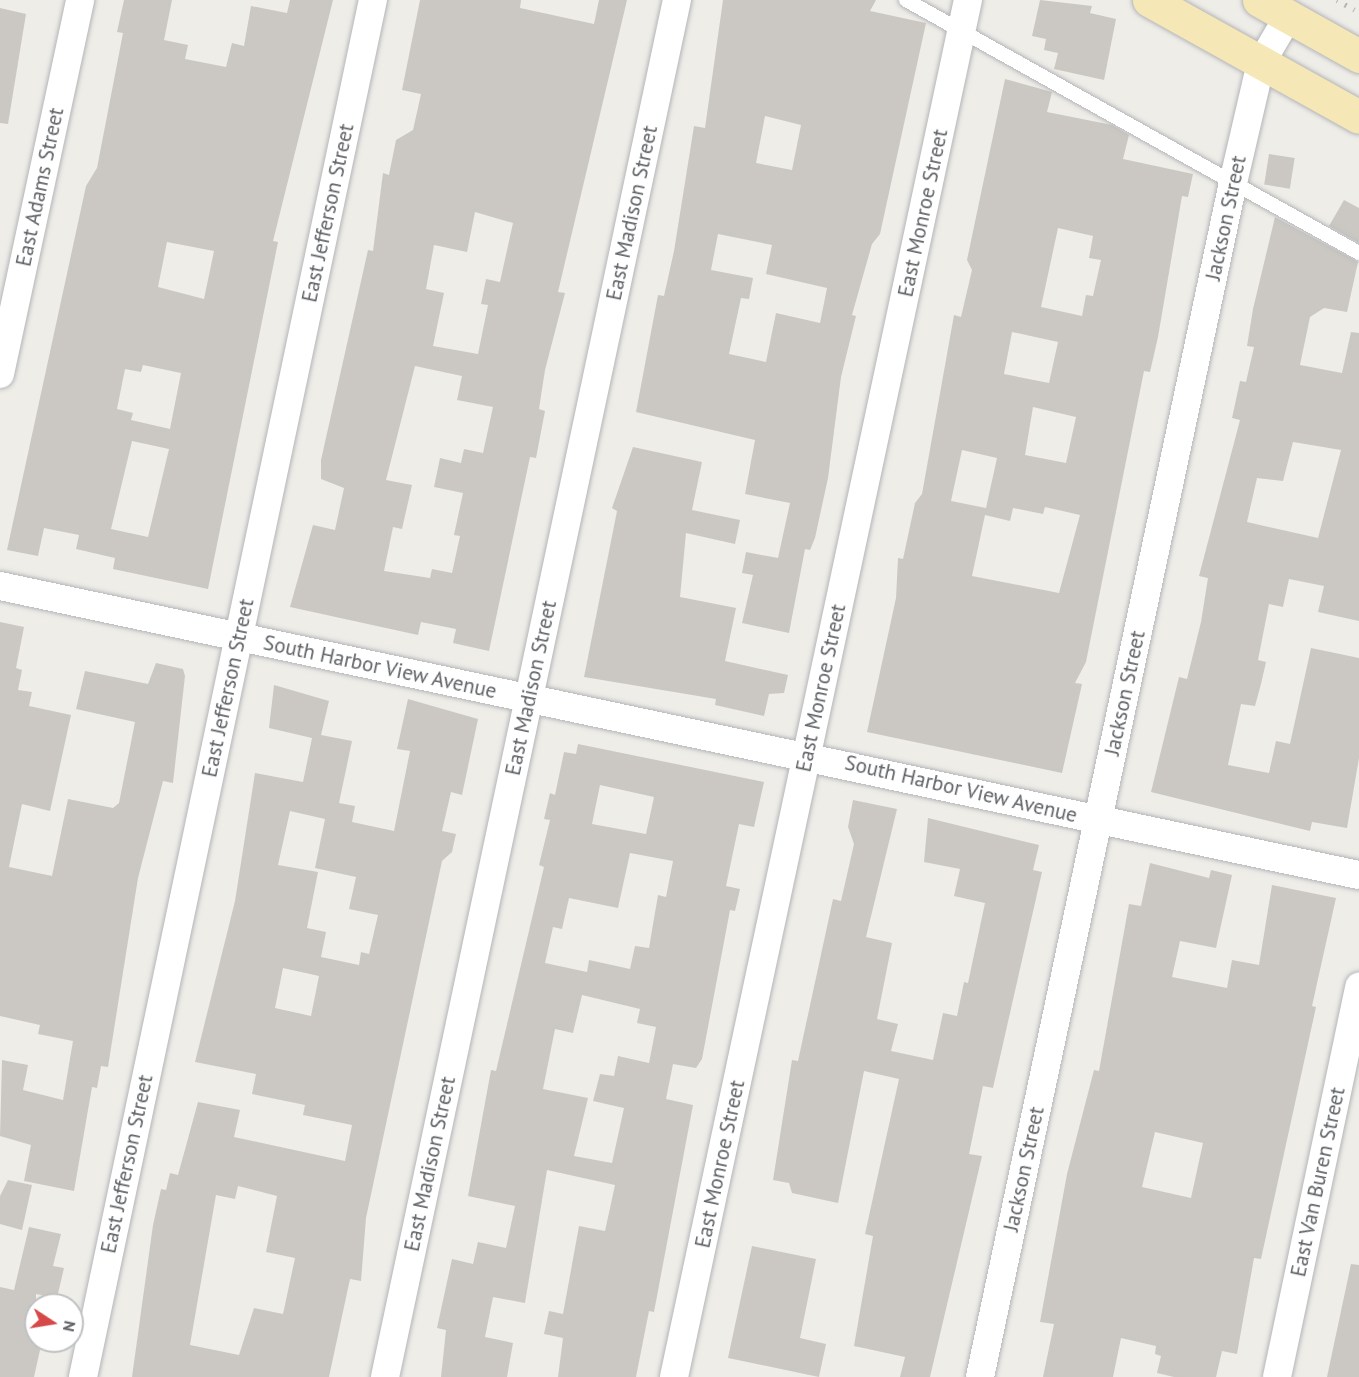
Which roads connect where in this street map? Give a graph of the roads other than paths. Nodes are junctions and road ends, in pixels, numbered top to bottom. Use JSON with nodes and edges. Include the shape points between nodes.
{"nodes":[{"id":1,"x":80,"y":0,"type":"edge"},
{"id":2,"x":373,"y":0,"type":"edge"},
{"id":3,"x":677,"y":0,"type":"edge"},
{"id":4,"x":906,"y":0,"type":"edge"},
{"id":5,"x":968,"y":0,"type":"edge"},
{"id":6,"x":1149,"y":0,"type":"edge"},
{"id":7,"x":1259,"y":0,"type":"edge"},
{"id":8,"x":1288,"y":17,"type":"junction"},
{"id":9,"x":961,"y":31,"type":"junction"},
{"id":10,"x":1359,"y":56,"type":"edge"},
{"id":11,"x":1261,"y":63,"type":"junction"},
{"id":12,"x":1359,"y":117,"type":"edge"},
{"id":13,"x":1233,"y":183,"type":"junction"},
{"id":14,"x":1359,"y":253,"type":"edge"},
{"id":15,"x":0,"y":374,"type":"edge"},
{"id":16,"x":0,"y":586,"type":"edge"},
{"id":17,"x":238,"y":637,"type":"junction"},
{"id":18,"x":529,"y":698,"type":"junction"},
{"id":19,"x":807,"y":755,"type":"junction"},
{"id":20,"x":1098,"y":820,"type":"junction"},
{"id":21,"x":1359,"y":875,"type":"edge"},
{"id":22,"x":1359,"y":987,"type":"edge"},
{"id":23,"x":82,"y":1377,"type":"edge"},
{"id":24,"x":385,"y":1377,"type":"edge"},
{"id":25,"x":674,"y":1377,"type":"edge"},
{"id":26,"x":980,"y":1377,"type":"edge"},
{"id":27,"x":1277,"y":1377,"type":"edge"}],
"edges":[{"from":1,"to":15,"type":"street","name":"East Adams Street"},
{"from":2,"to":17,"type":"street","name":"East Jefferson Street"},
{"from":3,"to":18,"type":"street","name":"East Madison Street"},
{"from":4,"to":9,"type":"lane"},
{"from":5,"to":9,"type":"street","name":"East Monroe Street"},
{"from":6,"to":11,"type":"main road"},
{"from":7,"to":8,"type":"main road"},
{"from":8,"to":10,"type":"main road"},
{"from":8,"to":11,"type":"street","name":"Jackson Street"},
{"from":9,"to":13,"type":"lane"},
{"from":9,"to":19,"type":"street","name":"East Monroe Street"},
{"from":11,"to":12,"type":"main road"},
{"from":11,"to":13,"type":"street","name":"Jackson Street"},
{"from":13,"to":14,"type":"lane"},
{"from":13,"to":20,"type":"street","name":"Jackson Street"},
{"from":16,"to":17,"type":"street","name":"South Harbor View Avenue"},
{"from":17,"to":18,"type":"street","name":"South Harbor View Avenue"},
{"from":17,"to":23,"type":"street","name":"East Jefferson Street"},
{"from":18,"to":19,"type":"street","name":"South Harbor View Avenue"},
{"from":18,"to":24,"type":"street","name":"East Madison Street"},
{"from":19,"to":20,"type":"street","name":"South Harbor View Avenue"},
{"from":19,"to":25,"type":"street","name":"East Monroe Street"},
{"from":20,"to":21,"type":"street","name":"South Harbor View Avenue"},
{"from":20,"to":26,"type":"street","name":"Jackson Street"},
{"from":22,"to":27,"type":"street","name":"East Van Buren Street"}]}
